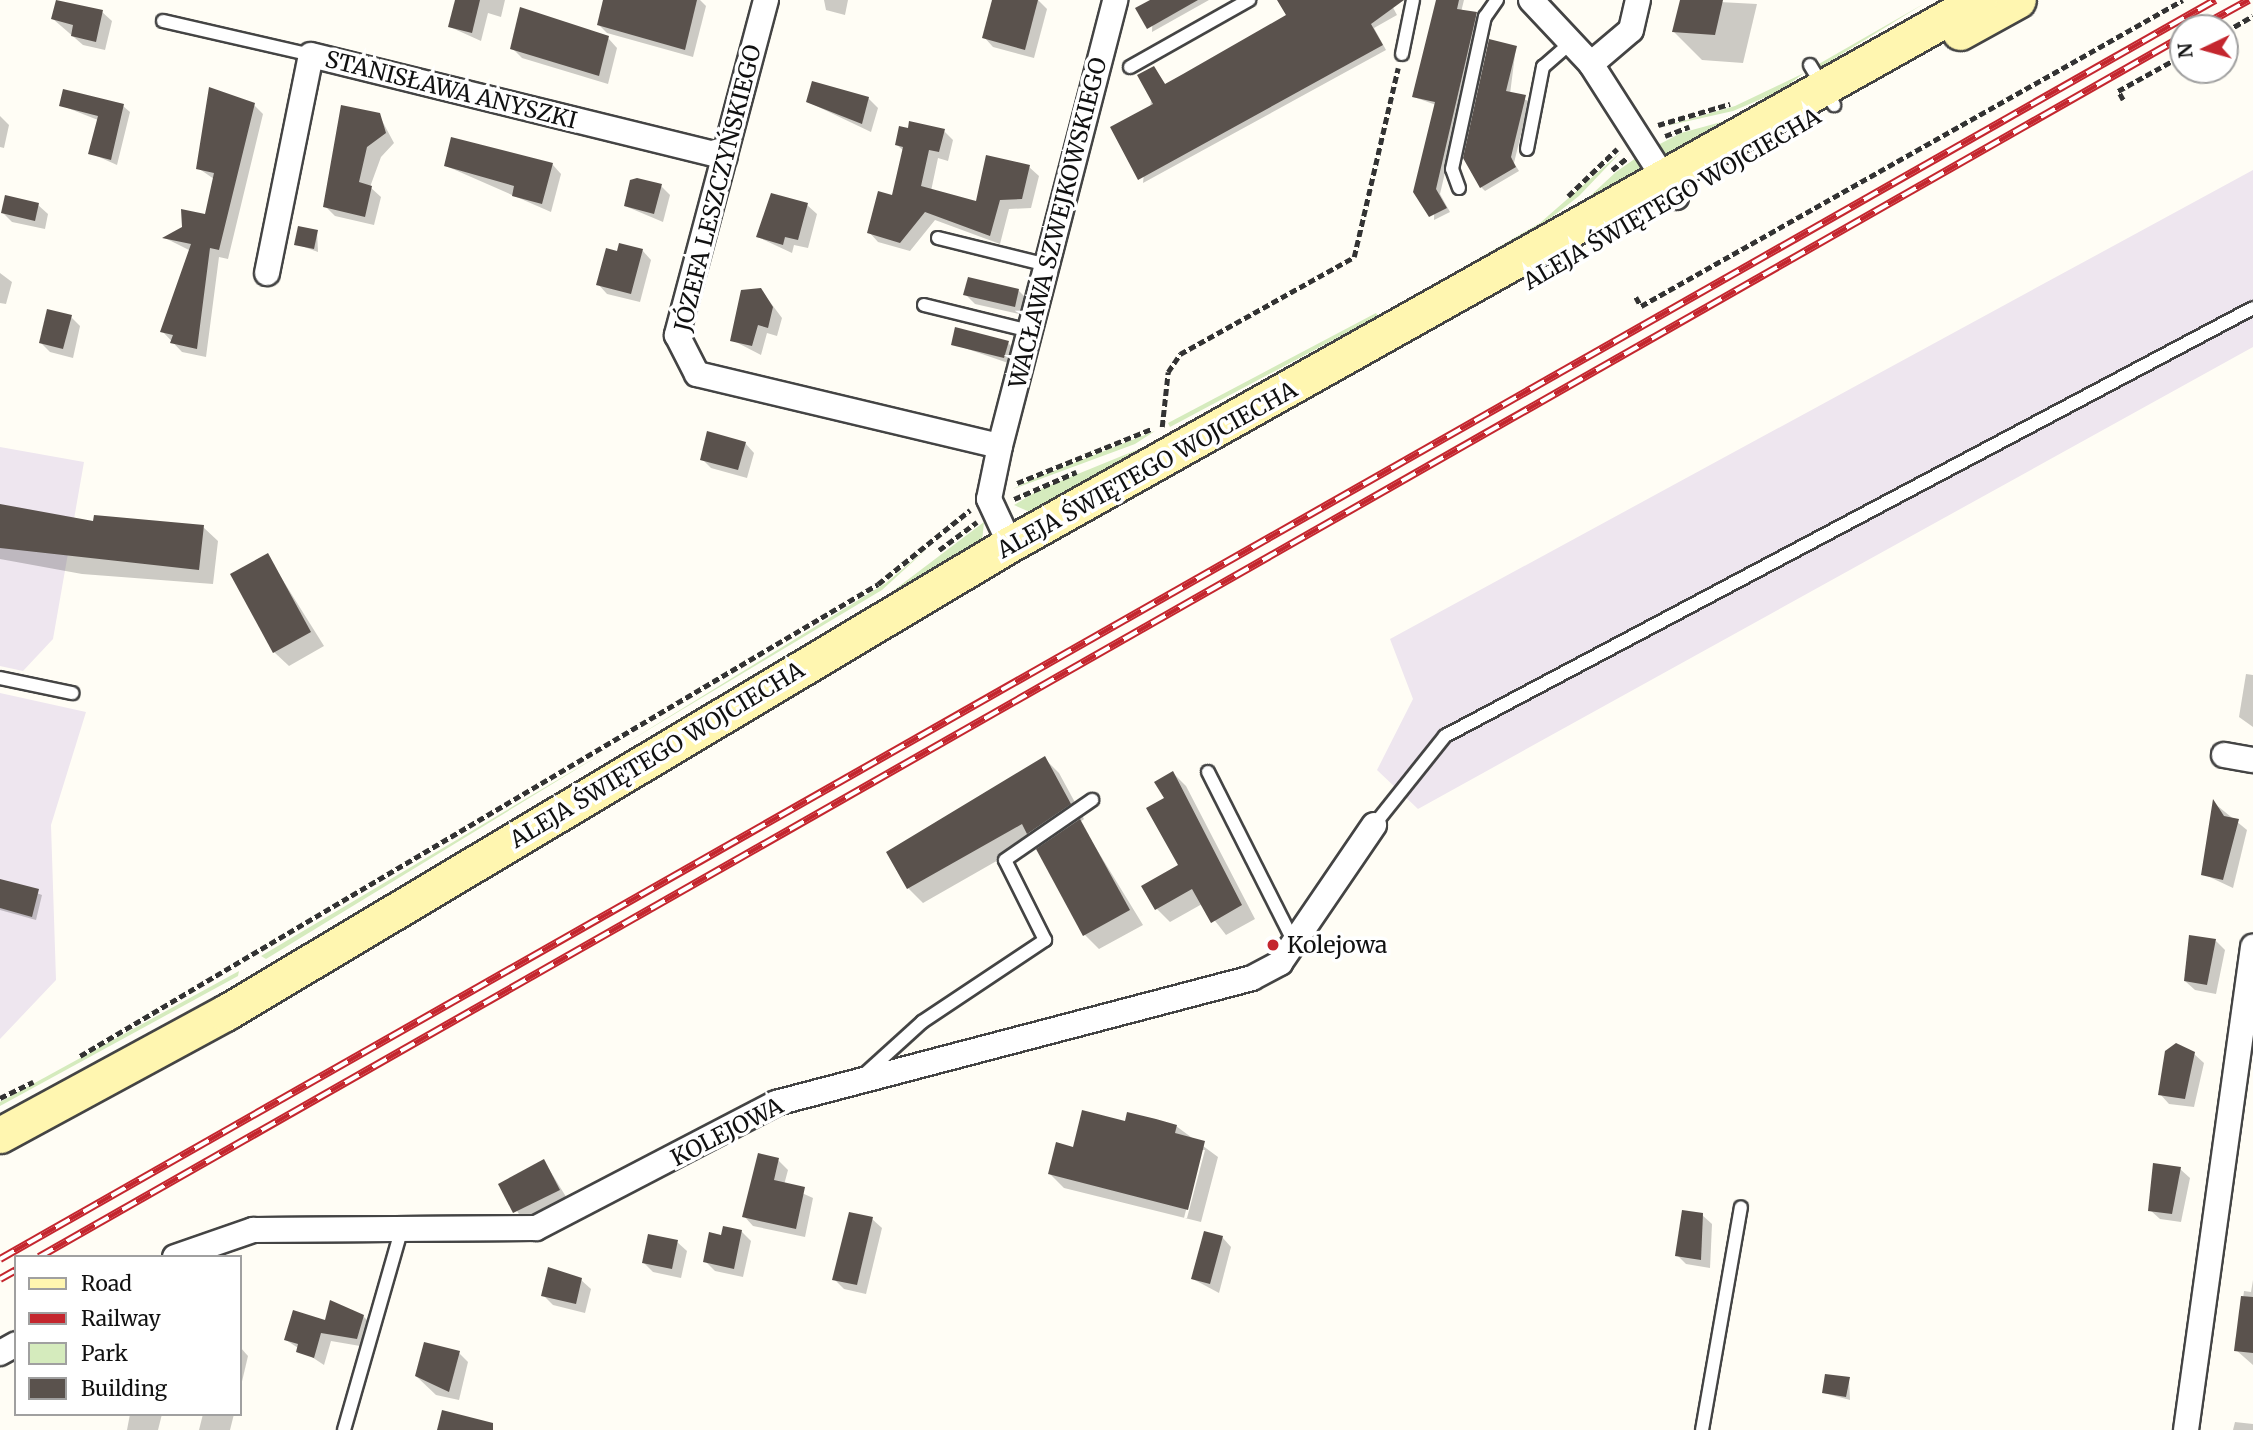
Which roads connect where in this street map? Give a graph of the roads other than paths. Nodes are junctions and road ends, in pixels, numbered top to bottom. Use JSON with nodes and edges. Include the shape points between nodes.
{"nodes":[{"id":1,"x":766,"y":0,"type":"edge"},
{"id":2,"x":1115,"y":0,"type":"edge"},
{"id":3,"x":1248,"y":0,"type":"edge"},
{"id":4,"x":1413,"y":0,"type":"edge"},
{"id":5,"x":1497,"y":0,"type":"edge"},
{"id":6,"x":1531,"y":0,"type":"edge"},
{"id":7,"x":1638,"y":0,"type":"edge"},
{"id":8,"x":2018,"y":0,"type":"edge"},
{"id":9,"x":1971,"y":7,"type":"edge"},
{"id":10,"x":163,"y":21,"type":"dead end"},
{"id":11,"x":1572,"y":42,"type":"junction"},
{"id":12,"x":1402,"y":54,"type":"road end"},
{"id":13,"x":311,"y":55,"type":"junction"},
{"id":14,"x":1591,"y":64,"type":"junction"},
{"id":15,"x":1130,"y":67,"type":"dead end"},
{"id":16,"x":1527,"y":149,"type":"dead end"},
{"id":17,"x":725,"y":157,"type":"junction"},
{"id":18,"x":1459,"y":188,"type":"dead end"},
{"id":19,"x":1671,"y":189,"type":"junction"},
{"id":20,"x":938,"y":238,"type":"dead end"},
{"id":21,"x":1047,"y":265,"type":"junction"},
{"id":22,"x":267,"y":273,"type":"dead end"},
{"id":23,"x":924,"y":305,"type":"dead end"},
{"id":24,"x":2253,"y":309,"type":"edge"},
{"id":25,"x":1030,"y":331,"type":"junction"},
{"id":26,"x":1000,"y":446,"type":"junction"},
{"id":27,"x":1010,"y":544,"type":"junction"},
{"id":28,"x":0,"y":678,"type":"edge"},
{"id":29,"x":72,"y":692,"type":"dead end"},
{"id":30,"x":2224,"y":755,"type":"dead end"},
{"id":31,"x":2253,"y":760,"type":"edge"},
{"id":32,"x":1208,"y":772,"type":"dead end"},
{"id":33,"x":1092,"y":800,"type":"dead end"},
{"id":34,"x":1374,"y":825,"type":"joint"},
{"id":35,"x":1295,"y":944,"type":"junction"},
{"id":36,"x":2253,"y":947,"type":"edge"},
{"id":37,"x":858,"y":1081,"type":"junction"},
{"id":38,"x":0,"y":1135,"type":"edge"},
{"id":39,"x":1741,"y":1207,"type":"dead end"},
{"id":40,"x":401,"y":1231,"type":"junction"},
{"id":41,"x":181,"y":1255,"type":"edge"},
{"id":42,"x":344,"y":1430,"type":"edge"},
{"id":43,"x":1702,"y":1430,"type":"edge"},
{"id":44,"x":2186,"y":1430,"type":"edge"}],
"edges":[{"from":1,"to":17,"type":"street","name":"JÓZEFA LESZCZYŃSKIEGO"},
{"from":2,"to":21,"type":"street","name":"WACŁAWA SZWEJKOWSKIEGO"},
{"from":3,"to":15,"type":"lane"},
{"from":4,"to":12,"type":"lane"},
{"from":5,"to":18,"type":"lane","via":[[1485,17],[1452,170]]},
{"from":6,"to":11,"type":"street"},
{"from":7,"to":14,"type":"street","via":[[1631,30]]},
{"from":8,"to":9,"type":"street","name":"ALEJA ŚWIĘTEGO WOJCIECHA"},
{"from":9,"to":19,"type":"street","name":"ALEJA ŚWIĘTEGO WOJCIECHA","via":[[1823,86]]},
{"from":10,"to":13,"type":"lane"},
{"from":11,"to":14,"type":"street"},
{"from":11,"to":16,"type":"lane","via":[[1543,68]]},
{"from":13,"to":17,"type":"street","name":"STANISŁAWA ANYSZKI"},
{"from":13,"to":22,"type":"street","name":"STANISŁAWA ANYSZKI"},
{"from":14,"to":19,"type":"street"},
{"from":17,"to":26,"type":"street","name":"JÓZEFA LESZCZYŃSKIEGO","via":[[677,335],[697,374]]},
{"from":19,"to":27,"type":"street","name":"ALEJA ŚWIĘTEGO WOJCIECHA","via":[[1442,330],[1316,378]]},
{"from":20,"to":21,"type":"lane"},
{"from":21,"to":25,"type":"street","name":"WACŁAWA SZWEJKOWSKIEGO"},
{"from":23,"to":25,"type":"lane"},
{"from":24,"to":34,"type":"lane","via":[[1445,736]]},
{"from":25,"to":26,"type":"street","name":"WACŁAWA SZWEJKOWSKIEGO"},
{"from":26,"to":27,"type":"street","name":"WACŁAWA SZWEJKOWSKIEGO","via":[[989,499]]},
{"from":27,"to":38,"type":"street","name":"ALEJA ŚWIĘTEGO WOJCIECHA","via":[[225,1013]]},
{"from":28,"to":29,"type":"lane"},
{"from":30,"to":31,"type":"street"},
{"from":32,"to":35,"type":"lane"},
{"from":33,"to":37,"type":"lane","via":[[1005,859],[1045,940],[922,1022]]},
{"from":34,"to":35,"type":"street","name":"KOLEJOWA"},
{"from":35,"to":37,"type":"street","name":"KOLEJOWA","via":[[1280,963],[1239,982]]},
{"from":36,"to":44,"type":"street"},
{"from":37,"to":40,"type":"street","name":"KOLEJOWA","via":[[776,1103],[536,1228]]},
{"from":39,"to":43,"type":"lane"},
{"from":40,"to":41,"type":"street","name":"KOLEJOWA","via":[[253,1230]]},
{"from":40,"to":42,"type":"lane"}]}
